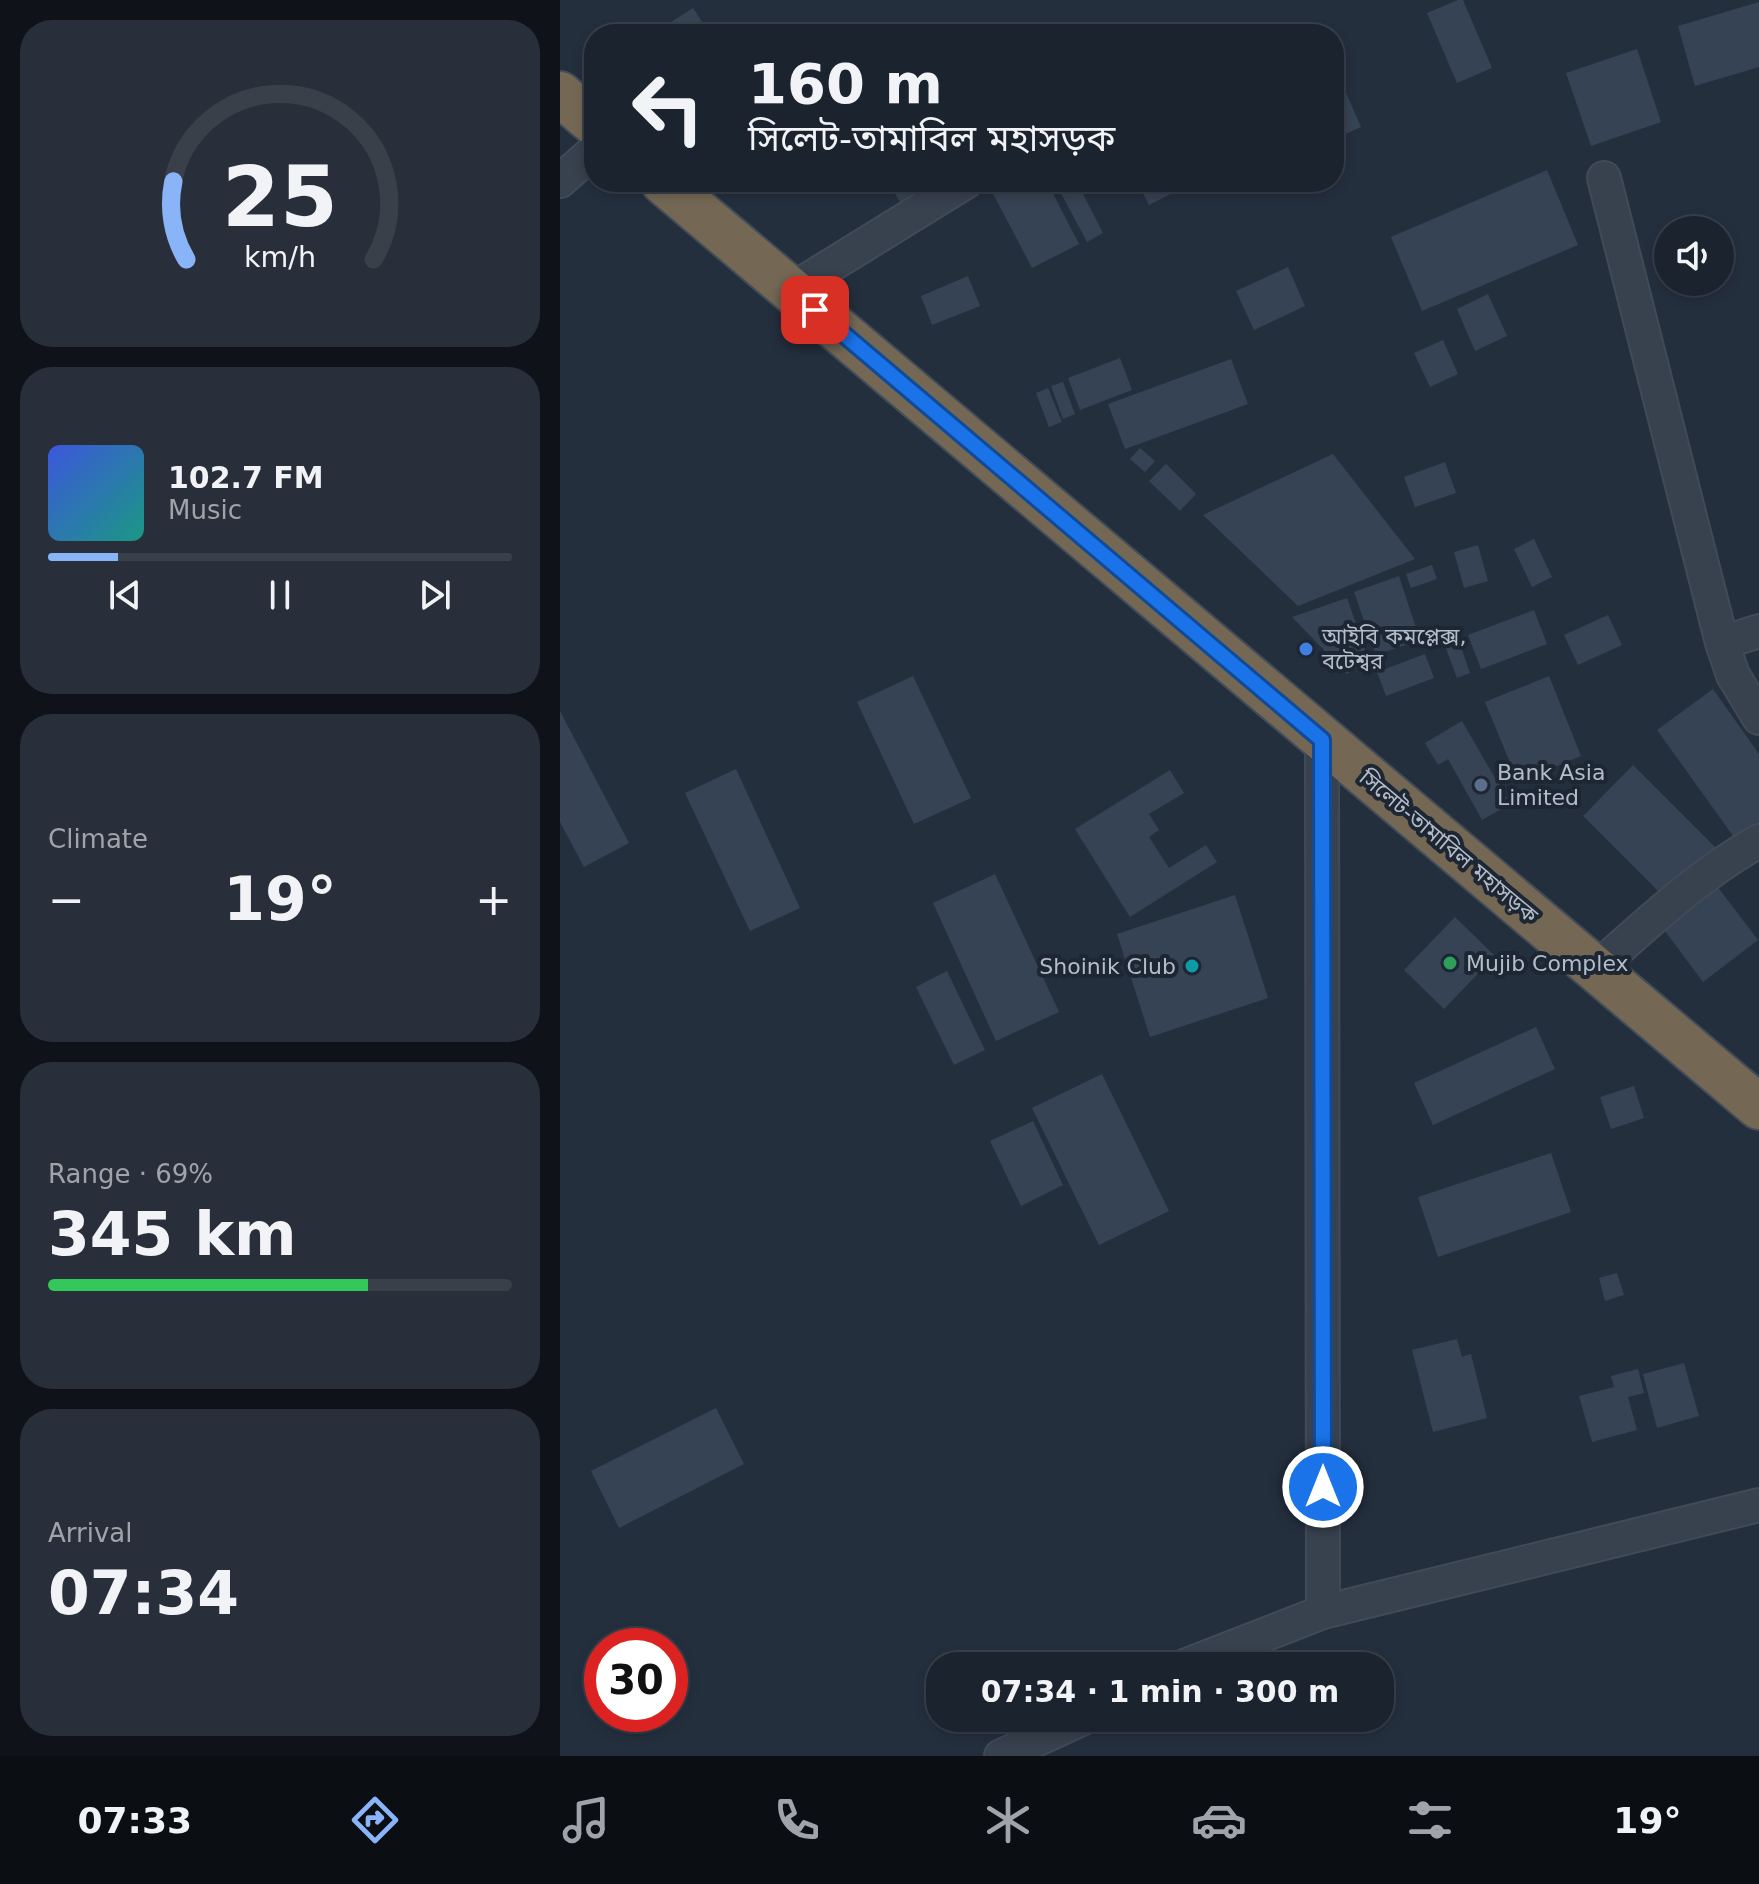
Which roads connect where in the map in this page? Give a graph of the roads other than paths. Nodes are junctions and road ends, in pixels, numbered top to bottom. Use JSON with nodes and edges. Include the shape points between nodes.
{"nodes":[{"id":1,"x":560,"y":94,"type":"edge"},
{"id":2,"x":584,"y":114,"type":"edge"},
{"id":3,"x":584,"y":160,"type":"edge"},
{"id":4,"x":1604,"y":178,"type":"dead end"},
{"id":5,"x":560,"y":181,"type":"edge"},
{"id":6,"x":675,"y":192,"type":"edge"},
{"id":7,"x":950,"y":192,"type":"edge"},
{"id":8,"x":791,"y":290,"type":"junction"},
{"id":9,"x":1759,"y":631,"type":"edge"},
{"id":10,"x":1722,"y":643,"type":"junction"},
{"id":11,"x":1759,"y":718,"type":"edge"},
{"id":12,"x":1322,"y":740,"type":"junction"},
{"id":13,"x":1759,"y":841,"type":"edge"},
{"id":14,"x":1596,"y":969,"type":"junction"},
{"id":15,"x":1759,"y":1107,"type":"edge"},
{"id":16,"x":1759,"y":1505,"type":"edge"},
{"id":17,"x":1323,"y":1612,"type":"junction"},
{"id":18,"x":1220,"y":1652,"type":"edge"},
{"id":19,"x":1053,"y":1732,"type":"edge"},
{"id":20,"x":1001,"y":1756,"type":"edge"}],
"edges":[{"from":1,"to":2,"type":"highway"},
{"from":3,"to":5,"type":"street"},
{"from":4,"to":10,"type":"street"},
{"from":6,"to":8,"type":"highway","name":"সিলেট-তামাবিল মহাসড়ক"},
{"from":7,"to":8,"type":"street"},
{"from":8,"to":12,"type":"highway","name":"সিলেট-তামাবিল মহাসড়ক"},
{"from":9,"to":10,"type":"street"},
{"from":10,"to":11,"type":"street","via":[[1733,675]]},
{"from":12,"to":14,"type":"highway","name":"সিলেট-তামাবিল মহাসড়ক"},
{"from":12,"to":17,"type":"street"},
{"from":13,"to":14,"type":"street","via":[[1685,890]]},
{"from":14,"to":15,"type":"highway","name":"সিলেট-তামাবিল মহাসড়ক"},
{"from":16,"to":17,"type":"street"},
{"from":17,"to":18,"type":"street"},
{"from":19,"to":20,"type":"street"}]}
